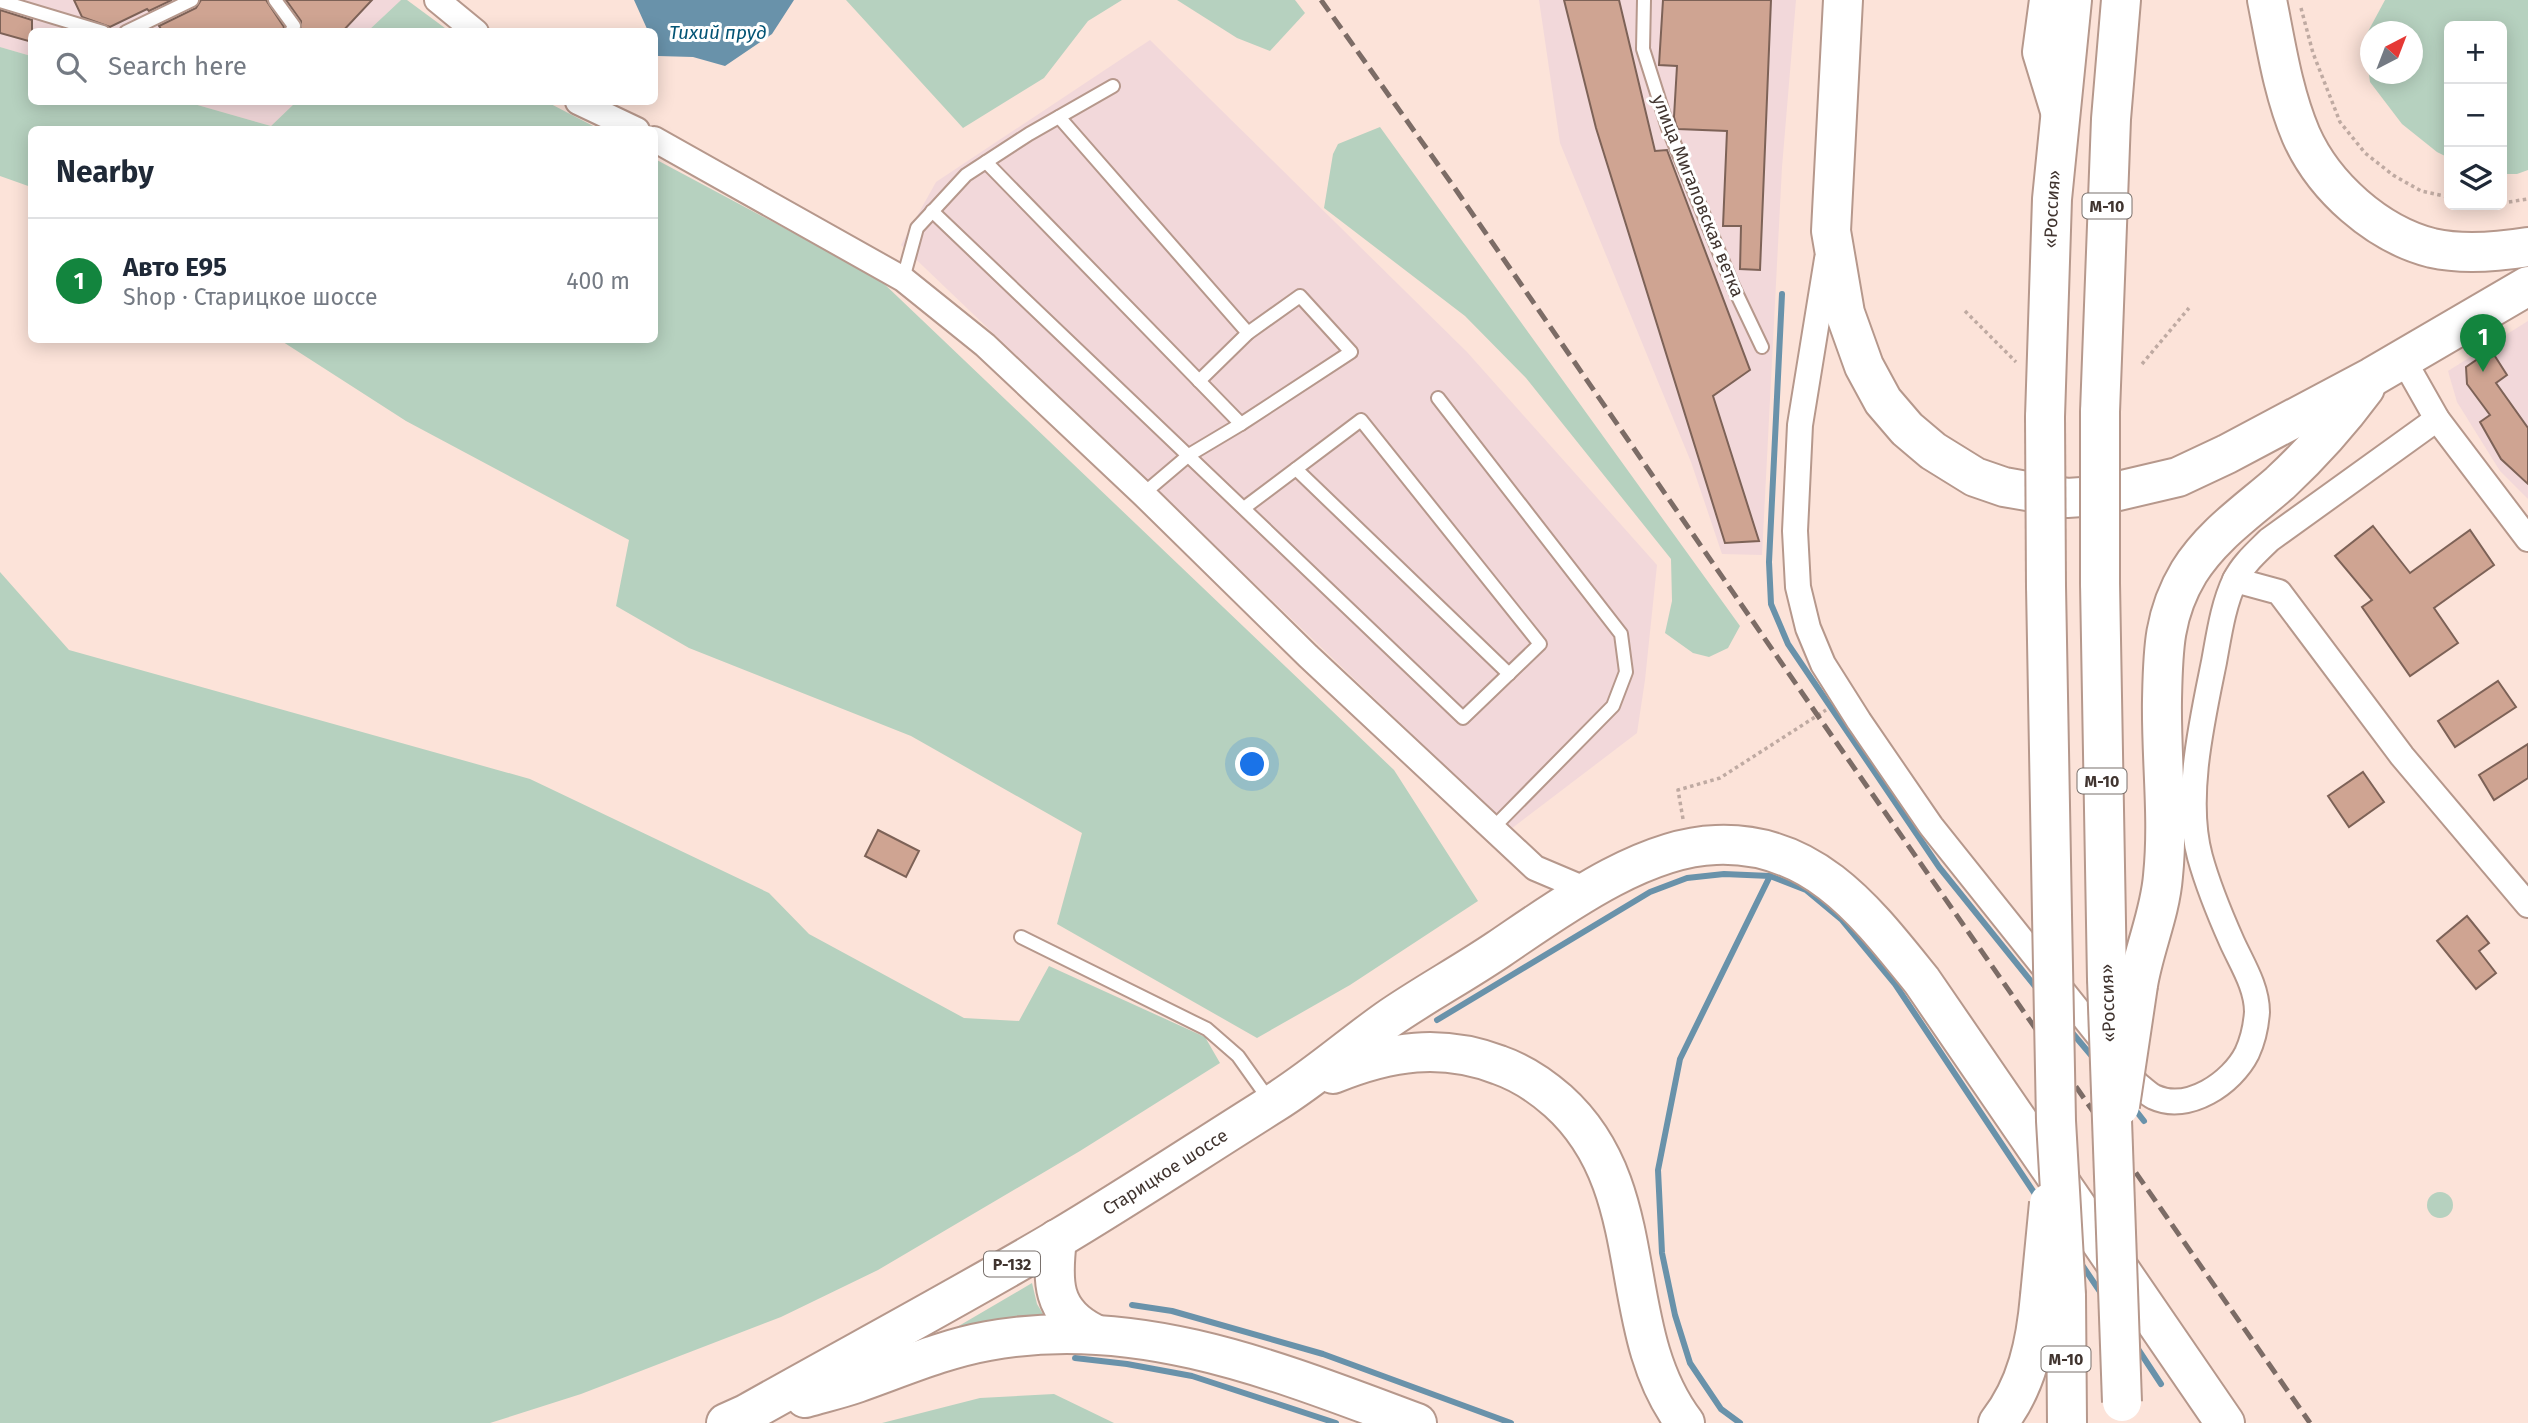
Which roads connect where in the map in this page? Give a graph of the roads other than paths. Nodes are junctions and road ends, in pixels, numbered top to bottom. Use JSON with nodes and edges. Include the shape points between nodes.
{"nodes":[{"id":1,"x":192,"y":0,"type":"edge"},
{"id":2,"x":275,"y":0,"type":"edge"},
{"id":3,"x":437,"y":0,"type":"edge"},
{"id":4,"x":1644,"y":0,"type":"edge"},
{"id":5,"x":1843,"y":0,"type":"edge"},
{"id":6,"x":2049,"y":0,"type":"edge"},
{"id":7,"x":2072,"y":0,"type":"edge"},
{"id":8,"x":2121,"y":0,"type":"edge"},
{"id":9,"x":2267,"y":0,"type":"edge"},
{"id":10,"x":11,"y":1,"type":"edge"},
{"id":11,"x":91,"y":28,"type":"edge"},
{"id":12,"x":134,"y":28,"type":"edge"},
{"id":13,"x":293,"y":28,"type":"edge"},
{"id":14,"x":471,"y":28,"type":"edge"},
{"id":15,"x":1113,"y":86,"type":"dead end"},
{"id":16,"x":584,"y":105,"type":"edge"},
{"id":17,"x":2060,"y":111,"type":"junction"},
{"id":18,"x":1059,"y":117,"type":"junction"},
{"id":19,"x":629,"y":126,"type":"edge"},
{"id":20,"x":658,"y":141,"type":"edge"},
{"id":21,"x":986,"y":162,"type":"junction"},
{"id":22,"x":933,"y":211,"type":"junction"},
{"id":23,"x":1831,"y":231,"type":"junction"},
{"id":24,"x":2528,"y":247,"type":"edge"},
{"id":25,"x":903,"y":279,"type":"junction"},
{"id":26,"x":2528,"y":286,"type":"edge"},
{"id":27,"x":1248,"y":333,"type":"junction"},
{"id":28,"x":1762,"y":347,"type":"dead end"},
{"id":29,"x":2388,"y":368,"type":"junction"},
{"id":30,"x":1199,"y":382,"type":"junction"},
{"id":31,"x":1438,"y":398,"type":"dead end"},
{"id":32,"x":2437,"y":419,"type":"junction"},
{"id":33,"x":1241,"y":425,"type":"junction"},
{"id":34,"x":1189,"y":455,"type":"junction"},
{"id":35,"x":1296,"y":469,"type":"junction"},
{"id":36,"x":1143,"y":494,"type":"junction"},
{"id":37,"x":1244,"y":508,"type":"junction"},
{"id":38,"x":2528,"y":539,"type":"edge"},
{"id":39,"x":2235,"y":580,"type":"junction"},
{"id":40,"x":1509,"y":674,"type":"junction"},
{"id":41,"x":1493,"y":828,"type":"junction"},
{"id":42,"x":1587,"y":890,"type":"junction"},
{"id":43,"x":2528,"y":905,"type":"edge"},
{"id":44,"x":1021,"y":937,"type":"dead end"},
{"id":45,"x":2122,"y":982,"type":"junction"},
{"id":46,"x":1282,"y":1098,"type":"junction"},
{"id":47,"x":1058,"y":1239,"type":"junction"},
{"id":48,"x":2053,"y":1296,"type":"junction"},
{"id":49,"x":1093,"y":1334,"type":"junction"},
{"id":50,"x":2122,"y":1412,"type":"edge"},
{"id":51,"x":736,"y":1419,"type":"edge"},
{"id":52,"x":1417,"y":1423,"type":"edge"},
{"id":53,"x":1685,"y":1423,"type":"edge"},
{"id":54,"x":1998,"y":1423,"type":"edge"},
{"id":55,"x":2067,"y":1423,"type":"edge"},
{"id":56,"x":2225,"y":1423,"type":"edge"}],
"edges":[{"from":1,"to":12,"type":"lane"},
{"from":2,"to":13,"type":"lane"},
{"from":3,"to":14,"type":"street"},
{"from":4,"to":28,"type":"lane","name":"улица Мигаловская ветка","via":[[1643,48],[1668,128]]},
{"from":5,"to":23,"type":"main road"},
{"from":6,"to":17,"type":"main road","via":[[2042,52]]},
{"from":7,"to":17,"type":"main road","name":"«Россия»","number":"М-10"},
{"from":8,"to":45,"type":"main road","name":"«Россия»","number":"М-10","bridge":true,"via":[[2111,119],[2100,412],[2100,583]]},
{"from":9,"to":24,"type":"main road","via":[[2301,135],[2343,195],[2389,229],[2432,248],[2477,252]]},
{"from":10,"to":11,"type":"lane"},
{"from":15,"to":18,"type":"lane"},
{"from":16,"to":19,"type":"street"},
{"from":17,"to":48,"type":"main road","name":"«Россия»","number":"М-10","bridge":true,"via":[[2052,199],[2045,417],[2056,1121]]},
{"from":18,"to":21,"type":"lane"},
{"from":18,"to":27,"type":"lane"},
{"from":20,"to":25,"type":"street"},
{"from":21,"to":22,"type":"lane","via":[[966,175]]},
{"from":21,"to":30,"type":"lane"},
{"from":22,"to":25,"type":"lane","via":[[917,228]]},
{"from":22,"to":34,"type":"lane"},
{"from":23,"to":29,"type":"main road","via":[[1845,313],[1864,366],[1883,401],[1933,451],[1975,477],[2004,487],[2067,498],[2097,496],[2178,477]]},
{"from":23,"to":39,"type":"street","via":[[1800,425],[1796,545],[1798,587],[1808,628],[1830,676],[1931,826],[2137,1084],[2154,1097],[2171,1101],[2201,1095],[2229,1076],[2247,1053],[2256,1024],[2255,996],[2211,891],[2195,827],[2195,783],[2206,703],[2224,611]]},
{"from":25,"to":36,"type":"street","via":[[985,345]]},
{"from":26,"to":29,"type":"main road"},
{"from":27,"to":30,"type":"lane"},
{"from":27,"to":33,"type":"lane","via":[[1300,296],[1351,352]]},
{"from":29,"to":32,"type":"street"},
{"from":29,"to":45,"type":"main road","via":[[2302,462],[2218,535],[2175,598],[2166,624],[2162,664],[2164,875],[2144,953]]},
{"from":30,"to":33,"type":"lane"},
{"from":31,"to":41,"type":"lane","via":[[1620,634],[1626,672],[1613,706]]},
{"from":32,"to":38,"type":"street"},
{"from":32,"to":39,"type":"street","via":[[2269,540]]},
{"from":33,"to":34,"type":"lane"},
{"from":34,"to":36,"type":"lane"},
{"from":34,"to":37,"type":"lane"},
{"from":35,"to":37,"type":"lane"},
{"from":35,"to":40,"type":"lane"},
{"from":35,"to":40,"type":"lane","via":[[1361,420],[1541,644]]},
{"from":36,"to":41,"type":"street"},
{"from":37,"to":40,"type":"lane","via":[[1463,718]]},
{"from":39,"to":43,"type":"street","via":[[2278,592],[2402,756]]},
{"from":41,"to":42,"type":"street","via":[[1535,868]]},
{"from":42,"to":46,"type":"main road","name":"Старицкое шоссе","number":"Р-132","via":[[1387,1020]]},
{"from":42,"to":56,"type":"main road","name":"Старицкое шоссе","via":[[1658,858],[1725,845],[1762,850],[1800,864],[1851,897],[1922,981]]},
{"from":44,"to":46,"type":"lane","via":[[1207,1029]]},
{"from":45,"to":50,"type":"main road","name":"«Россия»","number":"М-10","bridge":true,"via":[[2113,1153]]},
{"from":46,"to":47,"type":"main road","name":"Старицкое шоссе","number":"Р-132"},
{"from":46,"to":53,"type":"main road","via":[[1383,1057],[1424,1051],[1470,1056],[1505,1067],[1525,1075],[1554,1097],[1588,1134],[1613,1184],[1650,1349]]},
{"from":47,"to":49,"type":"main road","via":[[1054,1279],[1058,1298],[1074,1322]]},
{"from":47,"to":51,"type":"main road","name":"Старицкое шоссе","number":"Р-132"},
{"from":48,"to":54,"type":"main road","via":[[2017,1394]]},
{"from":48,"to":55,"type":"main road","number":"М-10"},
{"from":49,"to":51,"type":"main road","via":[[965,1346]]},
{"from":49,"to":52,"type":"main road","via":[[1185,1346],[1237,1360]]}]}
